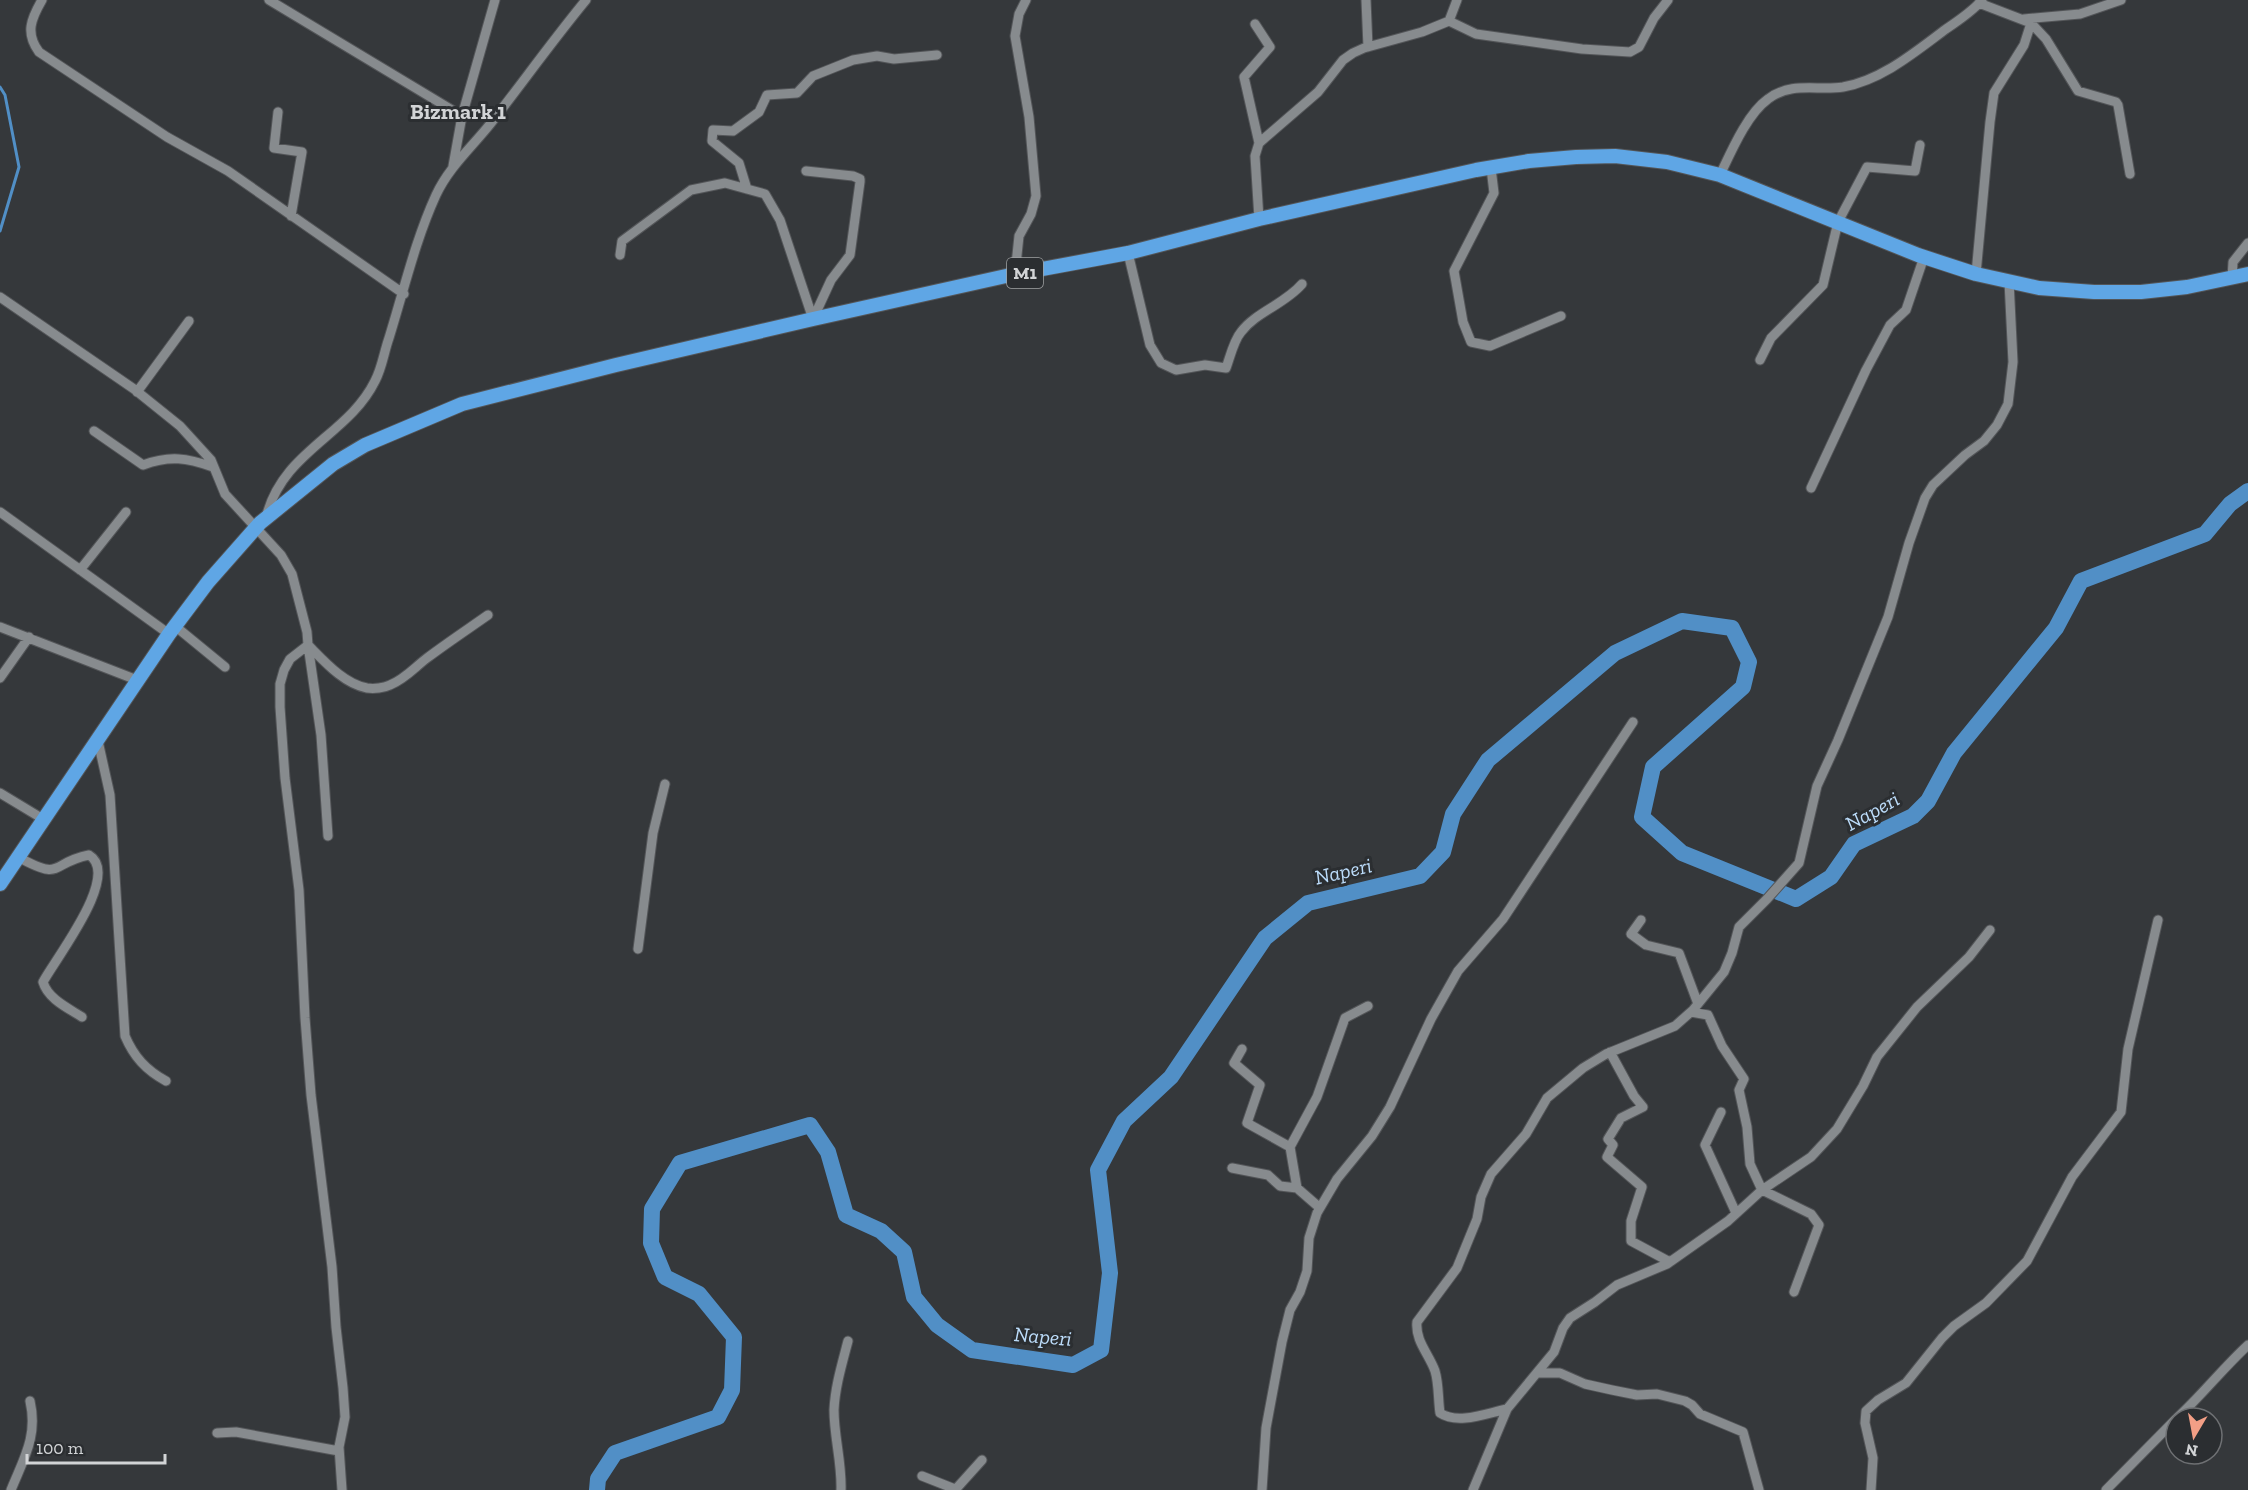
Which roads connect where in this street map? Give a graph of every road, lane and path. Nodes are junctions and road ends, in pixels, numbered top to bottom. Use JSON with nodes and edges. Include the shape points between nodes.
{"nodes":[{"id":1,"x":42,"y":0,"type":"edge"},
{"id":2,"x":269,"y":0,"type":"edge"},
{"id":3,"x":495,"y":0,"type":"edge"},
{"id":4,"x":586,"y":0,"type":"edge"},
{"id":5,"x":1026,"y":0,"type":"edge"},
{"id":6,"x":1366,"y":0,"type":"edge"},
{"id":7,"x":1457,"y":0,"type":"edge"},
{"id":8,"x":1668,"y":0,"type":"edge"},
{"id":9,"x":2121,"y":0,"type":"edge"},
{"id":10,"x":1980,"y":2,"type":"edge"},
{"id":11,"x":1449,"y":21,"type":"junction"},
{"id":12,"x":2027,"y":21,"type":"junction"},
{"id":13,"x":1255,"y":24,"type":"dead end"},
{"id":14,"x":1368,"y":47,"type":"junction"},
{"id":15,"x":938,"y":55,"type":"dead end"},
{"id":16,"x":278,"y":112,"type":"dead end"},
{"id":17,"x":462,"y":116,"type":"junction"},
{"id":18,"x":1258,"y":143,"type":"junction"},
{"id":19,"x":1920,"y":145,"type":"dead end"},
{"id":20,"x":453,"y":166,"type":"junction"},
{"id":21,"x":1491,"y":168,"type":"junction"},
{"id":22,"x":806,"y":171,"type":"dead end"},
{"id":23,"x":2130,"y":174,"type":"dead end"},
{"id":24,"x":1720,"y":175,"type":"junction"},
{"id":25,"x":747,"y":189,"type":"junction"},
{"id":26,"x":291,"y":216,"type":"junction"},
{"id":27,"x":1259,"y":219,"type":"junction"},
{"id":28,"x":1838,"y":222,"type":"junction"},
{"id":29,"x":2248,"y":243,"type":"edge"},
{"id":30,"x":1128,"y":253,"type":"junction"},
{"id":31,"x":620,"y":255,"type":"dead end"},
{"id":32,"x":1924,"y":257,"type":"junction"},
{"id":33,"x":1014,"y":274,"type":"junction"},
{"id":34,"x":1976,"y":274,"type":"junction"},
{"id":35,"x":2248,"y":274,"type":"edge"},
{"id":36,"x":2232,"y":279,"type":"junction"},
{"id":37,"x":2009,"y":281,"type":"junction"},
{"id":38,"x":1302,"y":285,"type":"dead end"},
{"id":39,"x":404,"y":294,"type":"junction"},
{"id":40,"x":0,"y":297,"type":"edge"},
{"id":41,"x":1561,"y":315,"type":"dead end"},
{"id":42,"x":813,"y":319,"type":"junction"},
{"id":43,"x":189,"y":321,"type":"dead end"},
{"id":44,"x":1760,"y":360,"type":"dead end"},
{"id":45,"x":137,"y":392,"type":"junction"},
{"id":46,"x":94,"y":431,"type":"dead end"},
{"id":47,"x":213,"y":467,"type":"junction"},
{"id":48,"x":1811,"y":488,"type":"dead end"},
{"id":49,"x":0,"y":512,"type":"edge"},
{"id":50,"x":126,"y":512,"type":"dead end"},
{"id":51,"x":261,"y":523,"type":"junction"},
{"id":52,"x":80,"y":570,"type":"junction"},
{"id":53,"x":488,"y":615,"type":"dead end"},
{"id":54,"x":0,"y":627,"type":"edge"},
{"id":55,"x":172,"y":630,"type":"junction"},
{"id":56,"x":29,"y":637,"type":"junction"},
{"id":57,"x":308,"y":645,"type":"junction"},
{"id":58,"x":225,"y":668,"type":"dead end"},
{"id":59,"x":0,"y":678,"type":"edge"},
{"id":60,"x":137,"y":680,"type":"junction"},
{"id":61,"x":1633,"y":722,"type":"dead end"},
{"id":62,"x":98,"y":741,"type":"junction"},
{"id":63,"x":665,"y":784,"type":"dead end"},
{"id":64,"x":0,"y":793,"type":"edge"},
{"id":65,"x":44,"y":819,"type":"junction"},
{"id":66,"x":328,"y":836,"type":"dead end"},
{"id":67,"x":18,"y":857,"type":"junction"},
{"id":68,"x":0,"y":884,"type":"edge"},
{"id":69,"x":1641,"y":920,"type":"dead end"},
{"id":70,"x":2158,"y":920,"type":"dead end"},
{"id":71,"x":1990,"y":930,"type":"dead end"},
{"id":72,"x":638,"y":949,"type":"dead end"},
{"id":73,"x":1698,"y":1004,"type":"junction"},
{"id":74,"x":1368,"y":1006,"type":"dead end"},
{"id":75,"x":1691,"y":1012,"type":"junction"},
{"id":76,"x":82,"y":1017,"type":"dead end"},
{"id":77,"x":1242,"y":1049,"type":"dead end"},
{"id":78,"x":1610,"y":1052,"type":"junction"},
{"id":79,"x":166,"y":1081,"type":"dead end"},
{"id":80,"x":1721,"y":1113,"type":"dead end"},
{"id":81,"x":1290,"y":1147,"type":"junction"},
{"id":82,"x":1232,"y":1168,"type":"dead end"},
{"id":83,"x":1297,"y":1188,"type":"junction"},
{"id":84,"x":1762,"y":1190,"type":"junction"},
{"id":85,"x":1320,"y":1208,"type":"junction"},
{"id":86,"x":1736,"y":1213,"type":"junction"},
{"id":87,"x":1670,"y":1262,"type":"junction"},
{"id":88,"x":1794,"y":1292,"type":"dead end"},
{"id":89,"x":848,"y":1341,"type":"dead end"},
{"id":90,"x":2248,"y":1345,"type":"edge"},
{"id":91,"x":1539,"y":1373,"type":"junction"},
{"id":92,"x":30,"y":1401,"type":"dead end"},
{"id":93,"x":2190,"y":1406,"type":"edge"},
{"id":94,"x":1507,"y":1409,"type":"junction"},
{"id":95,"x":2164,"y":1430,"type":"edge"},
{"id":96,"x":217,"y":1433,"type":"dead end"},
{"id":97,"x":339,"y":1451,"type":"junction"},
{"id":98,"x":982,"y":1460,"type":"dead end"},
{"id":99,"x":922,"y":1476,"type":"dead end"},
{"id":100,"x":955,"y":1489,"type":"edge"},
{"id":101,"x":11,"y":1490,"type":"edge"},
{"id":102,"x":342,"y":1490,"type":"edge"},
{"id":103,"x":841,"y":1490,"type":"edge"},
{"id":104,"x":1263,"y":1490,"type":"edge"},
{"id":105,"x":1473,"y":1490,"type":"edge"},
{"id":106,"x":1759,"y":1490,"type":"edge"},
{"id":107,"x":1871,"y":1490,"type":"edge"},
{"id":108,"x":2106,"y":1490,"type":"edge"}],
"edges":[{"from":1,"to":26,"type":"street","via":[[30,27],[33,45],[39,52],[167,137],[228,171]]},
{"from":2,"to":17,"type":"street"},
{"from":3,"to":17,"type":"street"},
{"from":4,"to":20,"type":"street","via":[[490,125]]},
{"from":5,"to":33,"type":"street","via":[[1018,14],[1015,36],[1029,117],[1036,196],[1019,236]]},
{"from":6,"to":14,"type":"street"},
{"from":7,"to":11,"type":"street"},
{"from":8,"to":11,"type":"street","via":[[1639,47],[1630,52],[1476,34]]},
{"from":9,"to":12,"type":"street","via":[[2080,14]]},
{"from":10,"to":12,"type":"street"},
{"from":10,"to":24,"type":"street","via":[[1916,51],[1867,80],[1839,87],[1785,89],[1767,99],[1736,142]]},
{"from":11,"to":14,"type":"street"},
{"from":12,"to":23,"type":"street","via":[[2046,39],[2078,91],[2113,100],[2118,105]]},
{"from":12,"to":34,"type":"street","via":[[2024,45],[1995,93]]},
{"from":13,"to":18,"type":"street","via":[[1270,47],[1244,77]]},
{"from":14,"to":18,"type":"street","via":[[1343,60],[1318,92]]},
{"from":15,"to":25,"type":"street","via":[[853,60],[813,76],[797,93],[767,95],[759,112],[733,131],[713,130],[712,141],[739,163]]},
{"from":16,"to":26,"type":"street","via":[[274,148],[302,152]]},
{"from":17,"to":20,"type":"street"},
{"from":18,"to":27,"type":"street","via":[[1255,156]]},
{"from":19,"to":28,"type":"street","via":[[1915,171],[1867,167]]},
{"from":20,"to":39,"type":"street","via":[[417,241]]},
{"from":21,"to":24,"type":"highway","number":"M1","via":[[1615,156],[1667,162]]},
{"from":21,"to":27,"type":"highway","number":"M1"},
{"from":21,"to":41,"type":"street","via":[[1494,193],[1454,271],[1463,322],[1471,342],[1490,346]]},
{"from":22,"to":42,"type":"street","via":[[860,179],[850,255],[831,280]]},
{"from":24,"to":28,"type":"highway","number":"M1"},
{"from":25,"to":31,"type":"street","via":[[724,183],[692,190],[622,241]]},
{"from":25,"to":42,"type":"street","via":[[765,194],[780,220]]},
{"from":26,"to":39,"type":"street"},
{"from":27,"to":30,"type":"highway","number":"M1"},
{"from":28,"to":32,"type":"highway","number":"M1"},
{"from":28,"to":44,"type":"street","via":[[1823,285],[1771,338]]},
{"from":29,"to":36,"type":"street","via":[[2233,262]]},
{"from":30,"to":33,"type":"highway","number":"M1"},
{"from":30,"to":38,"type":"street","via":[[1150,345],[1161,363],[1176,370],[1205,365],[1226,368],[1240,332]]},
{"from":32,"to":34,"type":"highway","number":"M1"},
{"from":32,"to":48,"type":"street","via":[[1906,310],[1885,334]]},
{"from":33,"to":42,"type":"highway","number":"M1"},
{"from":34,"to":37,"type":"highway","number":"M1"},
{"from":35,"to":36,"type":"highway","number":"M1"},
{"from":36,"to":37,"type":"highway","number":"M1","via":[[2141,292],[2039,288]]},
{"from":37,"to":73,"type":"street","via":[[2013,362],[2008,404],[1984,441],[1965,455],[1925,498],[1888,618],[1817,786],[1798,863],[1739,927],[1724,972]]},
{"from":39,"to":51,"type":"street","via":[[375,381],[357,408],[284,477],[270,498]]},
{"from":40,"to":45,"type":"street"},
{"from":42,"to":51,"type":"highway","number":"M1","via":[[462,404],[365,445],[333,464]]},
{"from":43,"to":45,"type":"street"},
{"from":45,"to":47,"type":"street","via":[[180,426]]},
{"from":46,"to":47,"type":"street","via":[[143,465],[160,459],[188,459]]},
{"from":47,"to":51,"type":"street","via":[[225,494]]},
{"from":49,"to":52,"type":"street"},
{"from":50,"to":52,"type":"street"},
{"from":51,"to":55,"type":"highway","number":"M1","via":[[208,582]]},
{"from":51,"to":57,"type":"street","via":[[292,574]]},
{"from":52,"to":55,"type":"street"},
{"from":53,"to":57,"type":"street","via":[[406,676],[378,688],[366,688],[348,679]]},
{"from":54,"to":56,"type":"street"},
{"from":55,"to":58,"type":"street"},
{"from":55,"to":60,"type":"highway","number":"M1"},
{"from":56,"to":59,"type":"street"},
{"from":56,"to":60,"type":"street"},
{"from":57,"to":66,"type":"street","via":[[321,735]]},
{"from":57,"to":97,"type":"street","via":[[284,670],[280,707],[299,890],[311,1095],[343,1388],[345,1417]]},
{"from":60,"to":62,"type":"highway","number":"M1"},
{"from":61,"to":85,"type":"street","via":[[1503,919],[1458,971],[1390,1107]]},
{"from":62,"to":65,"type":"highway","number":"M1"},
{"from":62,"to":79,"type":"street","via":[[110,795],[125,1036],[139,1061]]},
{"from":63,"to":72,"type":"street","via":[[653,833]]},
{"from":64,"to":65,"type":"street"},
{"from":65,"to":67,"type":"highway","number":"M1"},
{"from":67,"to":68,"type":"highway","number":"M1"},
{"from":67,"to":76,"type":"street","via":[[52,871],[89,855],[98,867],[96,892],[43,982],[50,995]]},
{"from":69,"to":73,"type":"street","via":[[1631,934],[1646,945],[1679,953]]},
{"from":70,"to":107,"type":"street","via":[[2128,1049],[2121,1112],[2072,1177],[2027,1261],[1986,1303],[1942,1338],[1906,1383],[1866,1411],[1873,1458]]},
{"from":71,"to":84,"type":"street","via":[[1970,957],[1917,1007],[1877,1057],[1829,1140]]},
{"from":73,"to":75,"type":"street"},
{"from":74,"to":81,"type":"street","via":[[1345,1018],[1317,1098]]},
{"from":75,"to":78,"type":"street","via":[[1675,1026]]},
{"from":75,"to":84,"type":"street","via":[[1708,1015],[1722,1046],[1744,1078],[1739,1090],[1750,1164]]},
{"from":77,"to":81,"type":"street","via":[[1234,1063],[1260,1085],[1247,1123]]},
{"from":78,"to":87,"type":"street","via":[[1643,1107],[1621,1118],[1608,1139],[1613,1145],[1607,1157],[1642,1187],[1631,1221],[1631,1241]]},
{"from":78,"to":94,"type":"street","via":[[1547,1098],[1526,1134],[1491,1174],[1457,1268],[1417,1322],[1421,1344],[1436,1374],[1440,1413],[1457,1419]]},
{"from":80,"to":86,"type":"street","via":[[1705,1145]]},
{"from":81,"to":83,"type":"street"},
{"from":82,"to":83,"type":"street","via":[[1268,1175],[1280,1186]]},
{"from":83,"to":85,"type":"street"},
{"from":84,"to":86,"type":"street"},
{"from":84,"to":88,"type":"street","via":[[1811,1214],[1819,1225]]},
{"from":85,"to":104,"type":"street","via":[[1309,1238],[1307,1271],[1290,1310],[1282,1342],[1266,1428]]},
{"from":86,"to":87,"type":"street"},
{"from":87,"to":91,"type":"street","via":[[1617,1285],[1570,1318]]},
{"from":89,"to":103,"type":"street","via":[[834,1413]]},
{"from":90,"to":93,"type":"street"},
{"from":91,"to":94,"type":"street"},
{"from":91,"to":106,"type":"street","via":[[1560,1373],[1585,1384],[1685,1401],[1700,1414],[1736,1428],[1743,1432]]},
{"from":92,"to":101,"type":"street","via":[[34,1424],[30,1444]]},
{"from":94,"to":105,"type":"street"},
{"from":95,"to":108,"type":"street"},
{"from":96,"to":97,"type":"street","via":[[236,1432]]},
{"from":97,"to":102,"type":"street"},
{"from":98,"to":100,"type":"street"},
{"from":99,"to":100,"type":"street"}]}
